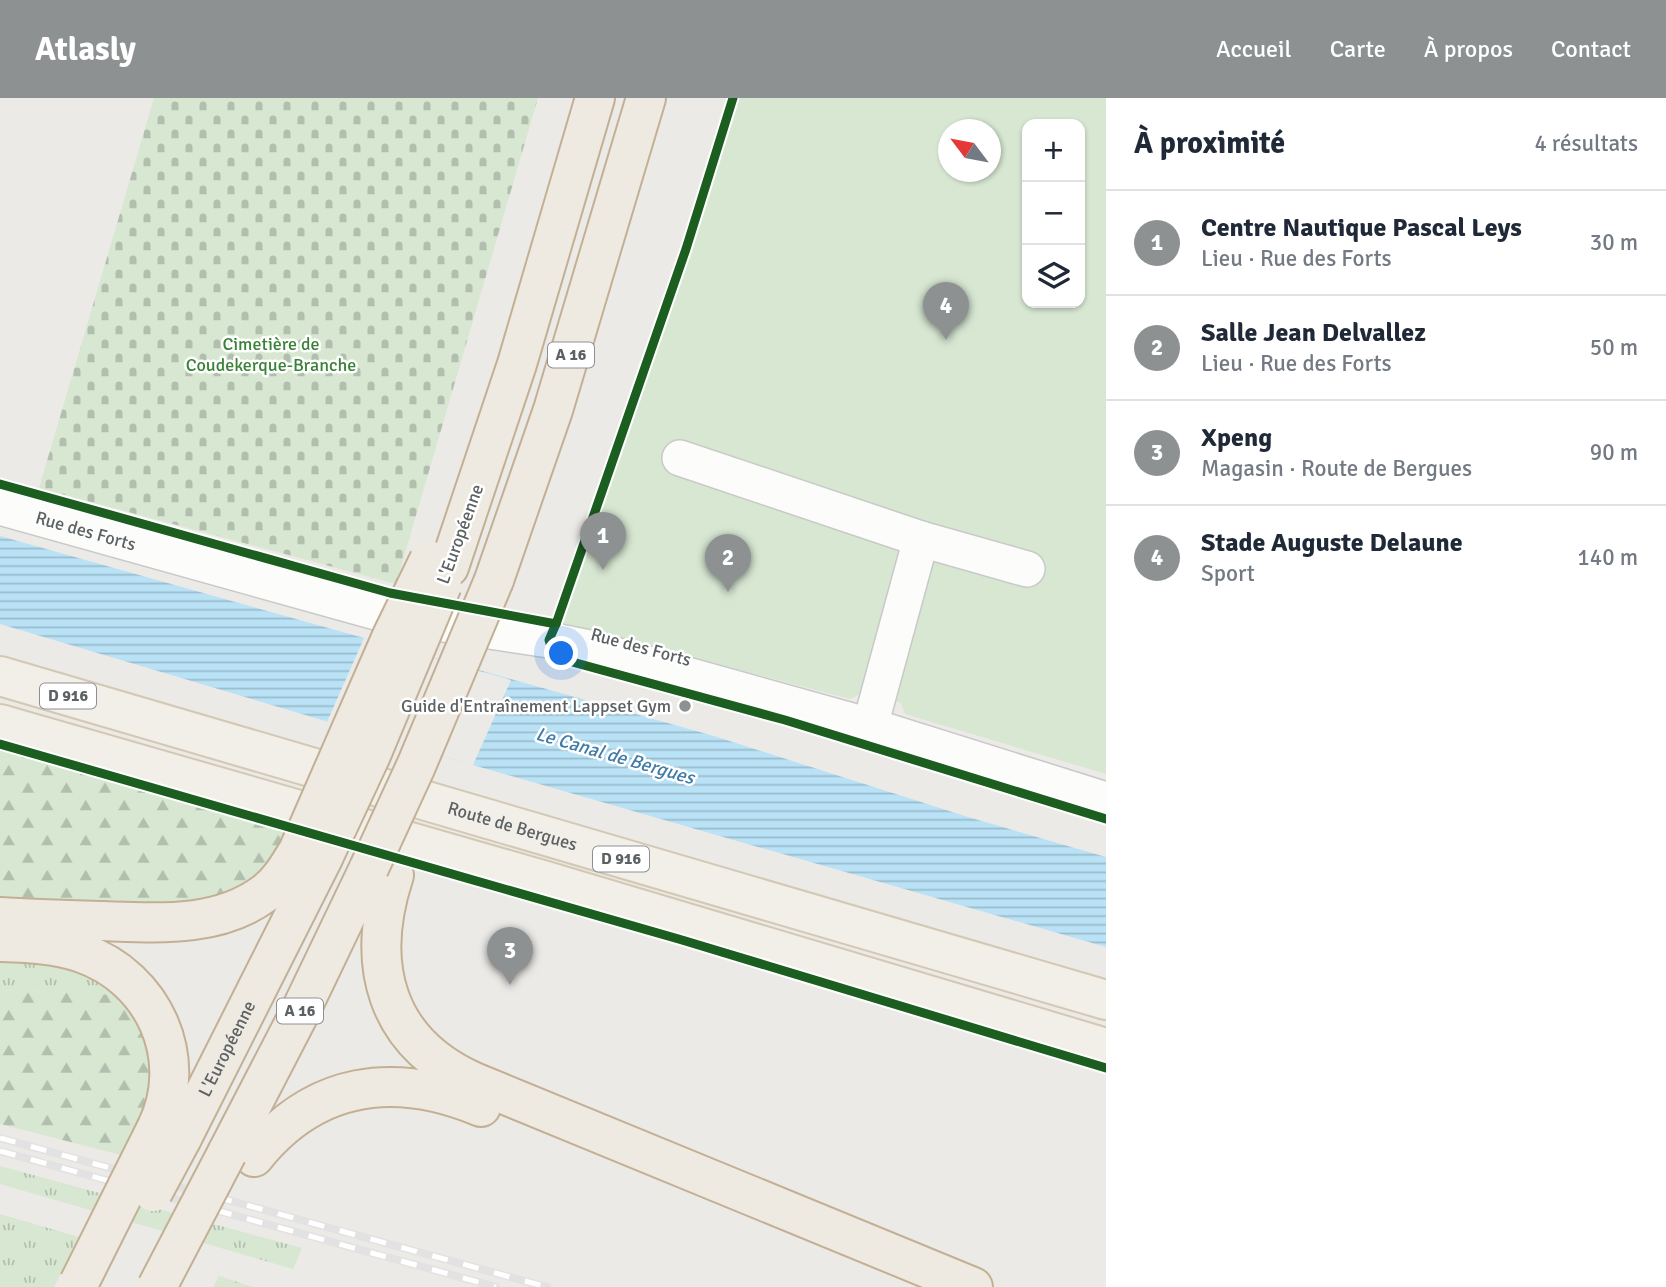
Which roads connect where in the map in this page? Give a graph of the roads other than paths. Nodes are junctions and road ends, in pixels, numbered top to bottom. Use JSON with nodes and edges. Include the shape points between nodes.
{"nodes":[{"id":1,"x":595,"y":98,"type":"edge"},
{"id":2,"x":642,"y":113,"type":"edge"},
{"id":3,"x":680,"y":458,"type":"dead end"},
{"id":4,"x":0,"y":507,"type":"edge"},
{"id":5,"x":921,"y":539,"type":"junction"},
{"id":6,"x":1027,"y":569,"type":"dead end"},
{"id":7,"x":0,"y":676,"type":"edge"},
{"id":8,"x":0,"y":724,"type":"edge"},
{"id":9,"x":870,"y":726,"type":"junction"},
{"id":10,"x":1106,"y":800,"type":"edge"},
{"id":11,"x":310,"y":855,"type":"junction"},
{"id":12,"x":382,"y":872,"type":"junction"},
{"id":13,"x":0,"y":917,"type":"edge"},
{"id":14,"x":0,"y":942,"type":"edge"},
{"id":15,"x":1106,"y":1000,"type":"edge"},
{"id":16,"x":1106,"y":1048,"type":"edge"},
{"id":17,"x":169,"y":1133,"type":"junction"},
{"id":18,"x":240,"y":1155,"type":"junction"},
{"id":19,"x":86,"y":1286,"type":"edge"},
{"id":20,"x":157,"y":1287,"type":"edge"},
{"id":21,"x":185,"y":1287,"type":"edge"},
{"id":22,"x":919,"y":1287,"type":"edge"},
{"id":23,"x":973,"y":1287,"type":"edge"}],
"edges":[{"from":1,"to":11,"type":"highway","number":"A 16","bridge":true,"via":[[493,441],[439,564],[392,636]]},
{"from":2,"to":12,"type":"highway","number":"A 16","bridge":true,"via":[[505,586],[416,766]]},
{"from":3,"to":5,"type":"street"},
{"from":4,"to":9,"type":"street","name":"Rue des Forts","via":[[382,614],[585,647]]},
{"from":5,"to":6,"type":"street"},
{"from":5,"to":9,"type":"street"},
{"from":7,"to":15,"type":"main road","name":"Route de Bergues","number":"D 916"},
{"from":8,"to":16,"type":"main road","number":"D 916"},
{"from":9,"to":10,"type":"street","name":"Rue des Forts"},
{"from":11,"to":13,"type":"highway","via":[[253,901],[201,919],[167,923]]},
{"from":11,"to":17,"type":"highway","name":"L'Européenne","number":"A 16"},
{"from":12,"to":18,"type":"highway","number":"A 16","via":[[299,1014]]},
{"from":12,"to":23,"type":"highway","via":[[380,930],[385,982],[404,1027],[440,1063],[474,1082]]},
{"from":14,"to":17,"type":"highway","via":[[83,953],[135,986],[158,1019],[169,1056]]},
{"from":17,"to":19,"type":"highway","name":"L'Européenne","number":"A 16","bridge":true},
{"from":18,"to":20,"type":"highway","number":"A 16","bridge":true},
{"from":18,"to":21,"type":"highway"},
{"from":18,"to":22,"type":"highway","via":[[300,1113],[334,1097],[389,1087],[437,1091]]}]}
